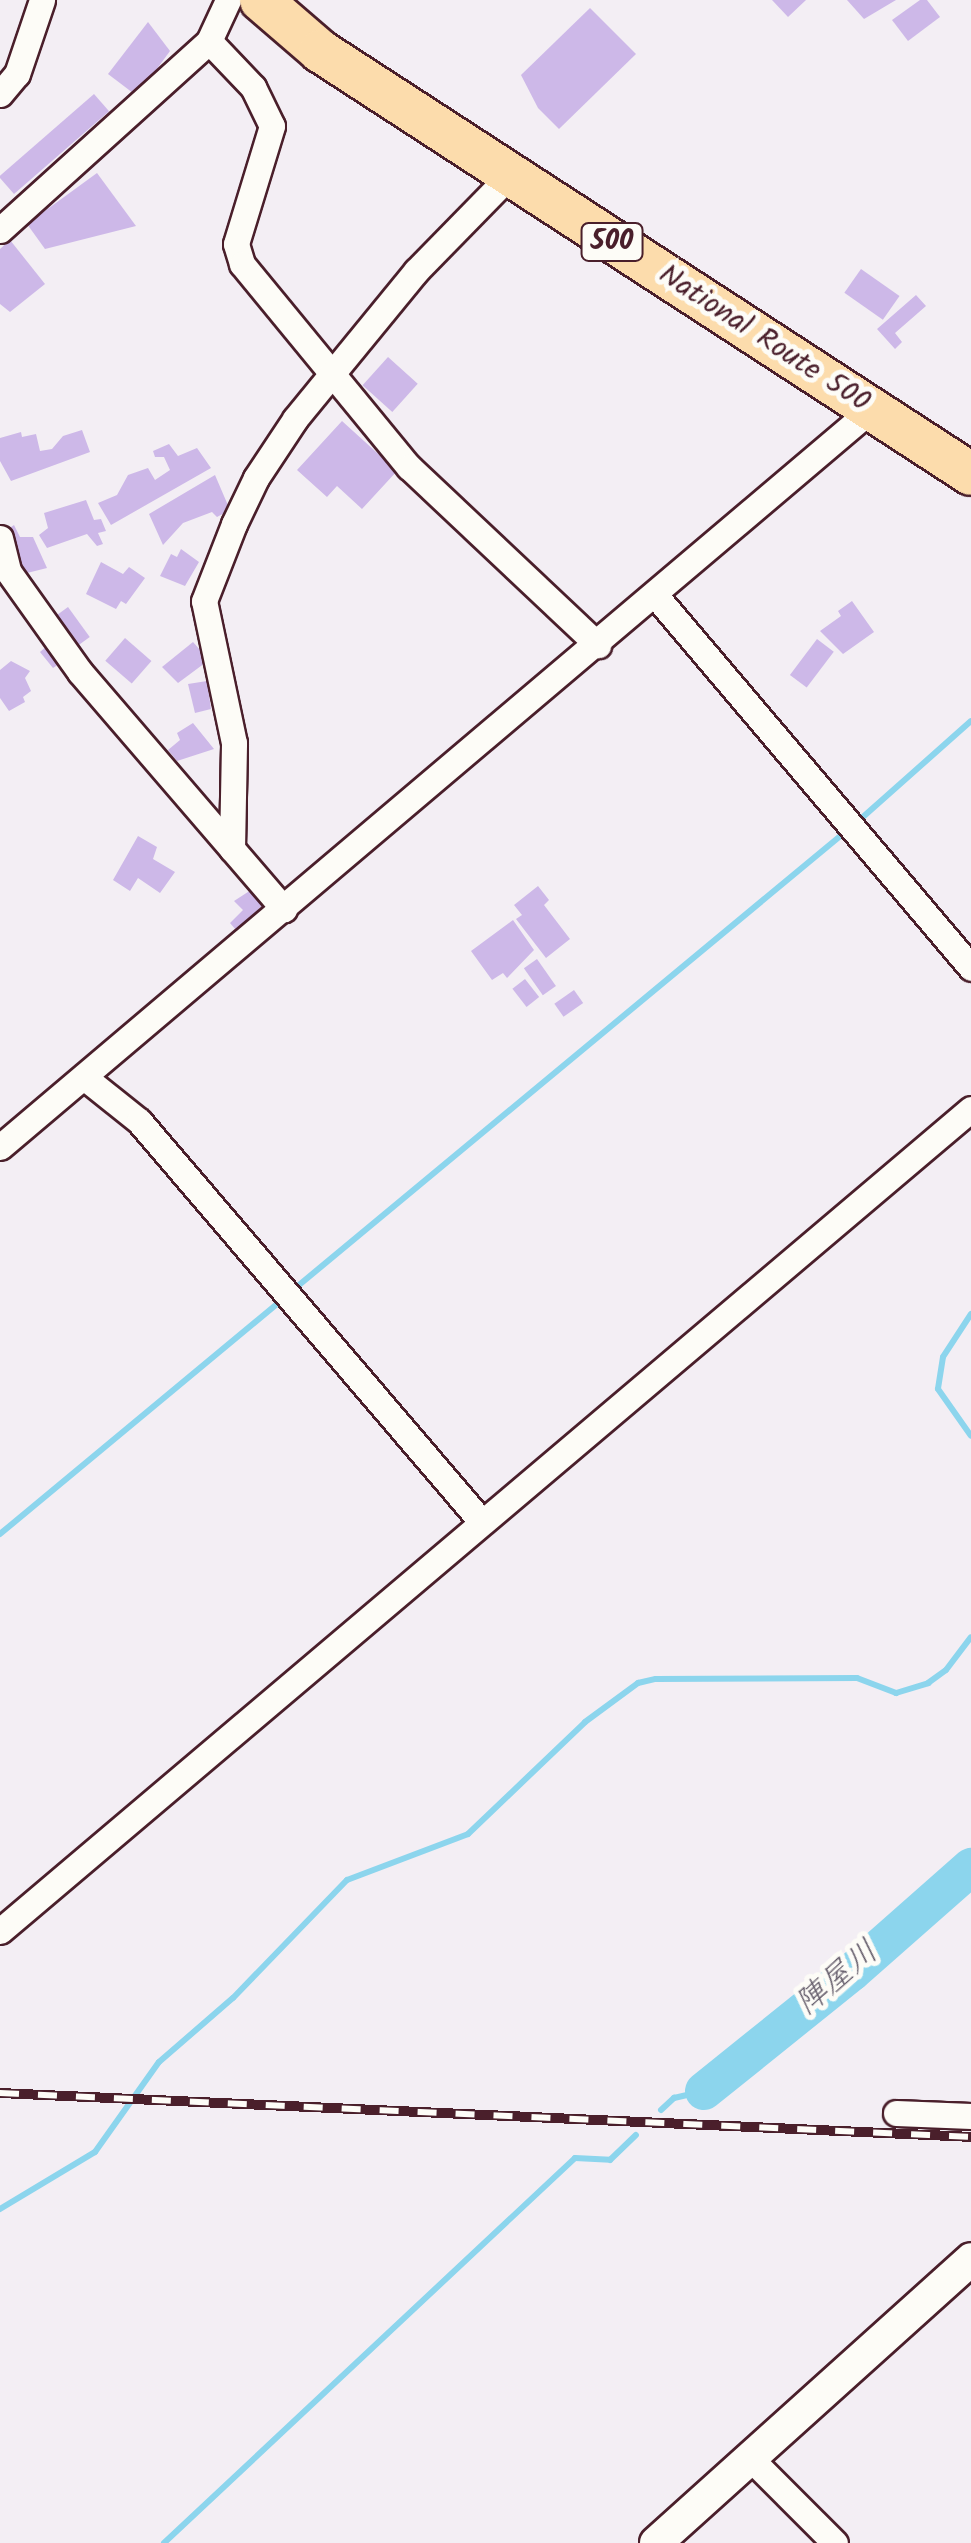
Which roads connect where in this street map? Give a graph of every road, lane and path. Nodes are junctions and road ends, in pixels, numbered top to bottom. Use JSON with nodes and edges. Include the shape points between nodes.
{"nodes":[{"id":1,"x":42,"y":0,"type":"edge"},
{"id":2,"x":228,"y":0,"type":"edge"},
{"id":3,"x":261,"y":0,"type":"edge"},
{"id":4,"x":209,"y":41,"type":"junction"},
{"id":5,"x":0,"y":94,"type":"edge"},
{"id":6,"x":509,"y":176,"type":"junction"},
{"id":7,"x":0,"y":230,"type":"edge"},
{"id":8,"x":334,"y":371,"type":"junction"},
{"id":9,"x":872,"y":408,"type":"junction"},
{"id":10,"x":971,"y":474,"type":"edge"},
{"id":11,"x":0,"y":538,"type":"edge"},
{"id":12,"x":4,"y":574,"type":"edge"},
{"id":13,"x":655,"y":595,"type":"junction"},
{"id":14,"x":598,"y":645,"type":"junction"},
{"id":15,"x":232,"y":849,"type":"junction"},
{"id":16,"x":284,"y":909,"type":"junction"},
{"id":17,"x":971,"y":968,"type":"edge"},
{"id":18,"x":84,"y":1078,"type":"junction"},
{"id":19,"x":971,"y":1109,"type":"edge"},
{"id":20,"x":0,"y":1147,"type":"edge"},
{"id":21,"x":481,"y":1521,"type":"junction"},
{"id":22,"x":0,"y":1932,"type":"edge"},
{"id":23,"x":896,"y":2114,"type":"dead end"},
{"id":24,"x":971,"y":2116,"type":"edge"},
{"id":25,"x":971,"y":2259,"type":"edge"},
{"id":26,"x":750,"y":2458,"type":"junction"},
{"id":27,"x":656,"y":2543,"type":"edge"},
{"id":28,"x":836,"y":2543,"type":"edge"}],
"edges":[{"from":1,"to":5,"type":"street","via":[[17,74]]},
{"from":2,"to":4,"type":"street"},
{"from":3,"to":6,"type":"highway","name":"National Route 500","number":"500","via":[[320,51]]},
{"from":4,"to":7,"type":"street"},
{"from":4,"to":8,"type":"street","via":[[253,87],[272,126],[236,244],[242,264]]},
{"from":6,"to":8,"type":"street","via":[[416,271]]},
{"from":6,"to":9,"type":"highway","name":"National Route 500","number":"500"},
{"from":8,"to":14,"type":"street","via":[[409,468]]},
{"from":8,"to":15,"type":"street","via":[[256,478],[204,600],[234,743]]},
{"from":9,"to":10,"type":"highway","name":"National Route 500","number":"500"},
{"from":9,"to":13,"type":"street"},
{"from":11,"to":12,"type":"street"},
{"from":12,"to":15,"type":"street"},
{"from":13,"to":14,"type":"street"},
{"from":13,"to":17,"type":"street"},
{"from":14,"to":16,"type":"street"},
{"from":15,"to":16,"type":"street"},
{"from":16,"to":18,"type":"street"},
{"from":18,"to":20,"type":"street"},
{"from":18,"to":21,"type":"street","via":[[140,1121]]},
{"from":19,"to":21,"type":"street"},
{"from":21,"to":22,"type":"street"},
{"from":23,"to":24,"type":"street"},
{"from":25,"to":26,"type":"street"},
{"from":26,"to":27,"type":"street"},
{"from":26,"to":28,"type":"street"}]}
